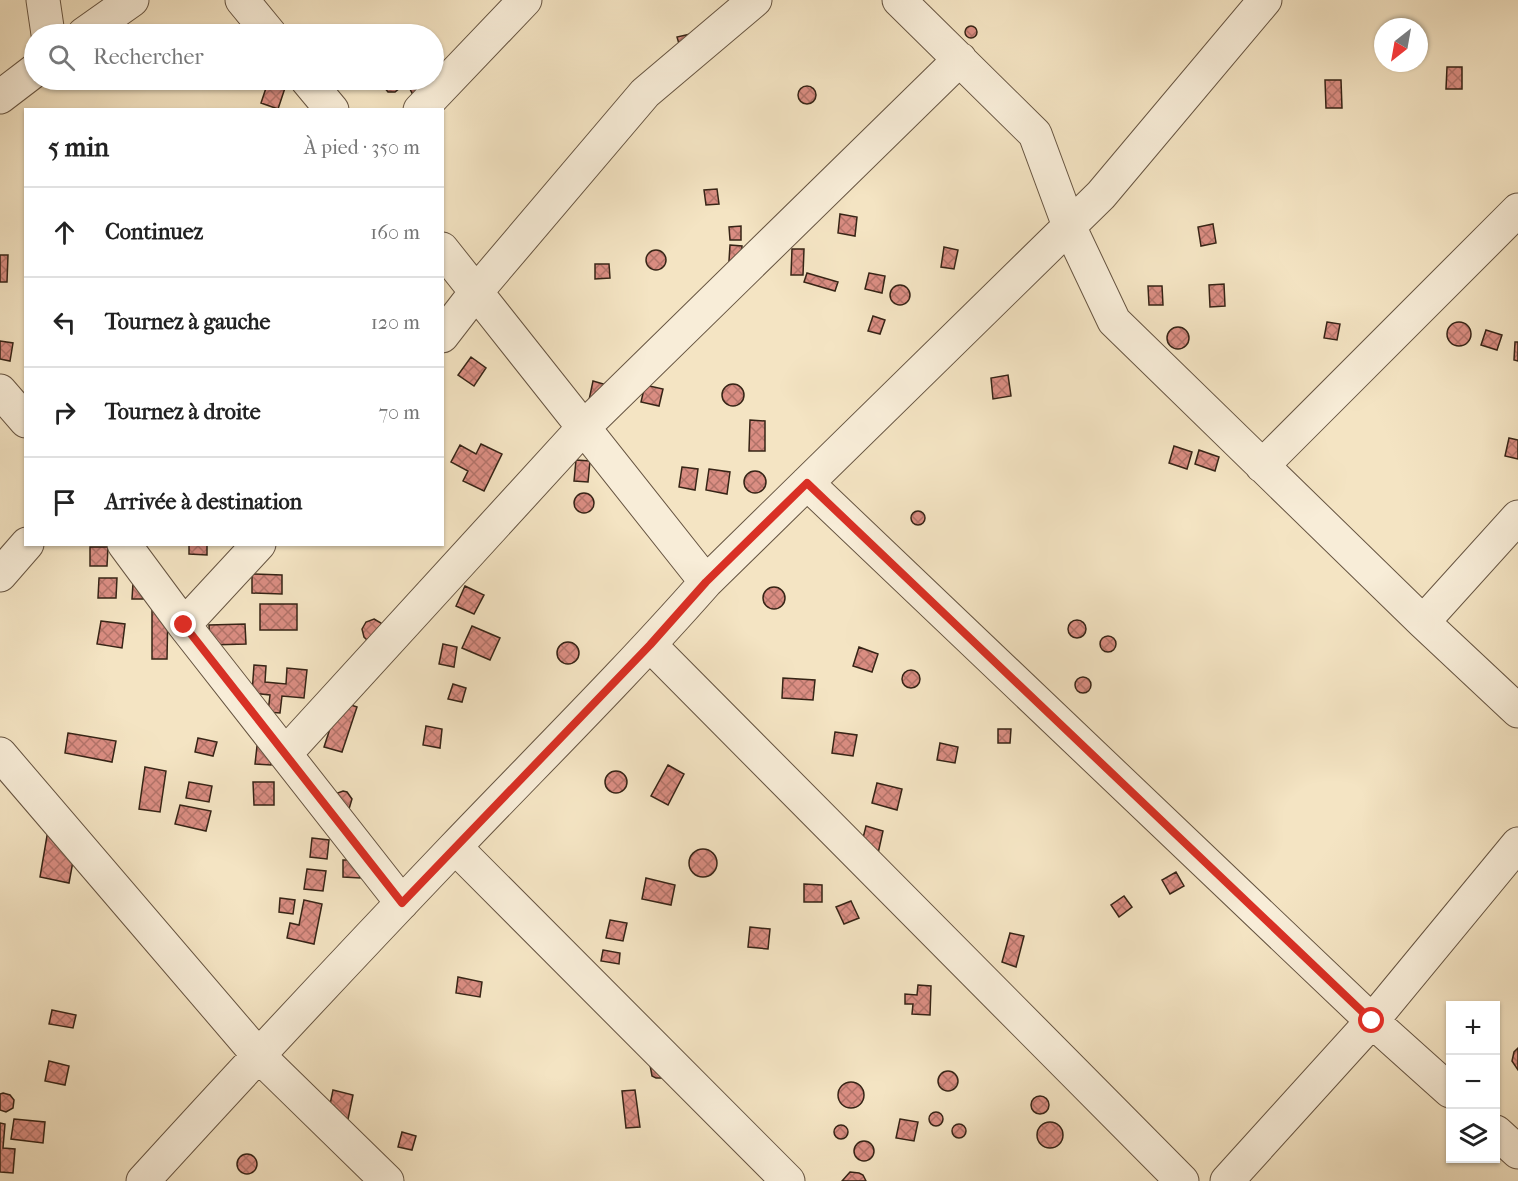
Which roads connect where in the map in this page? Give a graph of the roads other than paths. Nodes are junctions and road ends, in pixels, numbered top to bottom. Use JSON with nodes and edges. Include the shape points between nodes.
{"nodes":[{"id":1,"x":43,"y":0,"type":"edge"},
{"id":2,"x":132,"y":0,"type":"edge"},
{"id":3,"x":242,"y":0,"type":"edge"},
{"id":4,"x":525,"y":0,"type":"edge"},
{"id":5,"x":755,"y":0,"type":"edge"},
{"id":6,"x":899,"y":0,"type":"edge"},
{"id":7,"x":1265,"y":0,"type":"edge"},
{"id":8,"x":47,"y":24,"type":"edge"},
{"id":9,"x":98,"y":24,"type":"edge"},
{"id":10,"x":262,"y":24,"type":"edge"},
{"id":11,"x":960,"y":59,"type":"junction"},
{"id":12,"x":24,"y":79,"type":"edge"},
{"id":13,"x":444,"y":85,"type":"edge"},
{"id":14,"x":315,"y":90,"type":"edge"},
{"id":15,"x":439,"y":90,"type":"edge"},
{"id":16,"x":0,"y":97,"type":"edge"},
{"id":17,"x":330,"y":108,"type":"edge"},
{"id":18,"x":422,"y":108,"type":"edge"},
{"id":19,"x":1518,"y":210,"type":"edge"},
{"id":20,"x":1069,"y":226,"type":"junction"},
{"id":21,"x":444,"y":252,"type":"edge"},
{"id":22,"x":476,"y":292,"type":"junction"},
{"id":23,"x":444,"y":333,"type":"edge"},
{"id":24,"x":0,"y":391,"type":"edge"},
{"id":25,"x":24,"y":419,"type":"edge"},
{"id":26,"x":584,"y":427,"type":"junction"},
{"id":27,"x":1262,"y":466,"type":"junction"},
{"id":28,"x":807,"y":483,"type":"junction"},
{"id":29,"x":1518,"y":517,"type":"edge"},
{"id":30,"x":25,"y":546,"type":"edge"},
{"id":31,"x":125,"y":546,"type":"edge"},
{"id":32,"x":257,"y":546,"type":"edge"},
{"id":33,"x":0,"y":575,"type":"edge"},
{"id":34,"x":706,"y":582,"type":"junction"},
{"id":35,"x":1423,"y":622,"type":"junction"},
{"id":36,"x":184,"y":625,"type":"junction"},
{"id":37,"x":650,"y":645,"type":"junction"},
{"id":38,"x":1518,"y":711,"type":"edge"},
{"id":39,"x":0,"y":754,"type":"edge"},
{"id":40,"x":285,"y":754,"type":"junction"},
{"id":41,"x":1518,"y":844,"type":"edge"},
{"id":42,"x":454,"y":848,"type":"junction"},
{"id":43,"x":402,"y":903,"type":"junction"},
{"id":44,"x":1372,"y":1021,"type":"junction"},
{"id":45,"x":258,"y":1055,"type":"junction"},
{"id":46,"x":1446,"y":1087,"type":"edge"},
{"id":47,"x":1500,"y":1136,"type":"edge"},
{"id":48,"x":1518,"y":1152,"type":"edge"},
{"id":49,"x":143,"y":1181,"type":"edge"},
{"id":50,"x":387,"y":1181,"type":"edge"},
{"id":51,"x":788,"y":1181,"type":"edge"},
{"id":52,"x":1182,"y":1181,"type":"edge"},
{"id":53,"x":1227,"y":1181,"type":"edge"}],
"edges":[{"from":1,"to":8,"type":"street"},
{"from":2,"to":9,"type":"street"},
{"from":3,"to":10,"type":"street"},
{"from":4,"to":13,"type":"street"},
{"from":5,"to":22,"type":"street","via":[[645,93]]},
{"from":6,"to":11,"type":"street"},
{"from":7,"to":20,"type":"street","via":[[1101,195]]},
{"from":11,"to":20,"type":"street","via":[[1035,134]]},
{"from":11,"to":26,"type":"street"},
{"from":12,"to":16,"type":"street"},
{"from":14,"to":17,"type":"street"},
{"from":15,"to":18,"type":"street"},
{"from":19,"to":27,"type":"street"},
{"from":20,"to":27,"type":"street","via":[[1114,321]]},
{"from":20,"to":28,"type":"street"},
{"from":21,"to":22,"type":"street"},
{"from":22,"to":23,"type":"street"},
{"from":22,"to":26,"type":"street"},
{"from":24,"to":25,"type":"street"},
{"from":26,"to":34,"type":"street"},
{"from":26,"to":40,"type":"street"},
{"from":27,"to":35,"type":"street"},
{"from":28,"to":34,"type":"street"},
{"from":28,"to":44,"type":"street"},
{"from":29,"to":35,"type":"street"},
{"from":30,"to":33,"type":"street"},
{"from":31,"to":36,"type":"street"},
{"from":32,"to":36,"type":"street"},
{"from":34,"to":37,"type":"street"},
{"from":35,"to":38,"type":"street"},
{"from":36,"to":40,"type":"street"},
{"from":37,"to":42,"type":"street"},
{"from":37,"to":52,"type":"street"},
{"from":39,"to":45,"type":"street"},
{"from":40,"to":43,"type":"street"},
{"from":41,"to":44,"type":"street"},
{"from":42,"to":43,"type":"street"},
{"from":42,"to":51,"type":"street"},
{"from":43,"to":45,"type":"street"},
{"from":44,"to":46,"type":"street"},
{"from":44,"to":53,"type":"street"},
{"from":45,"to":49,"type":"street"},
{"from":45,"to":50,"type":"street"},
{"from":47,"to":48,"type":"street"}]}
